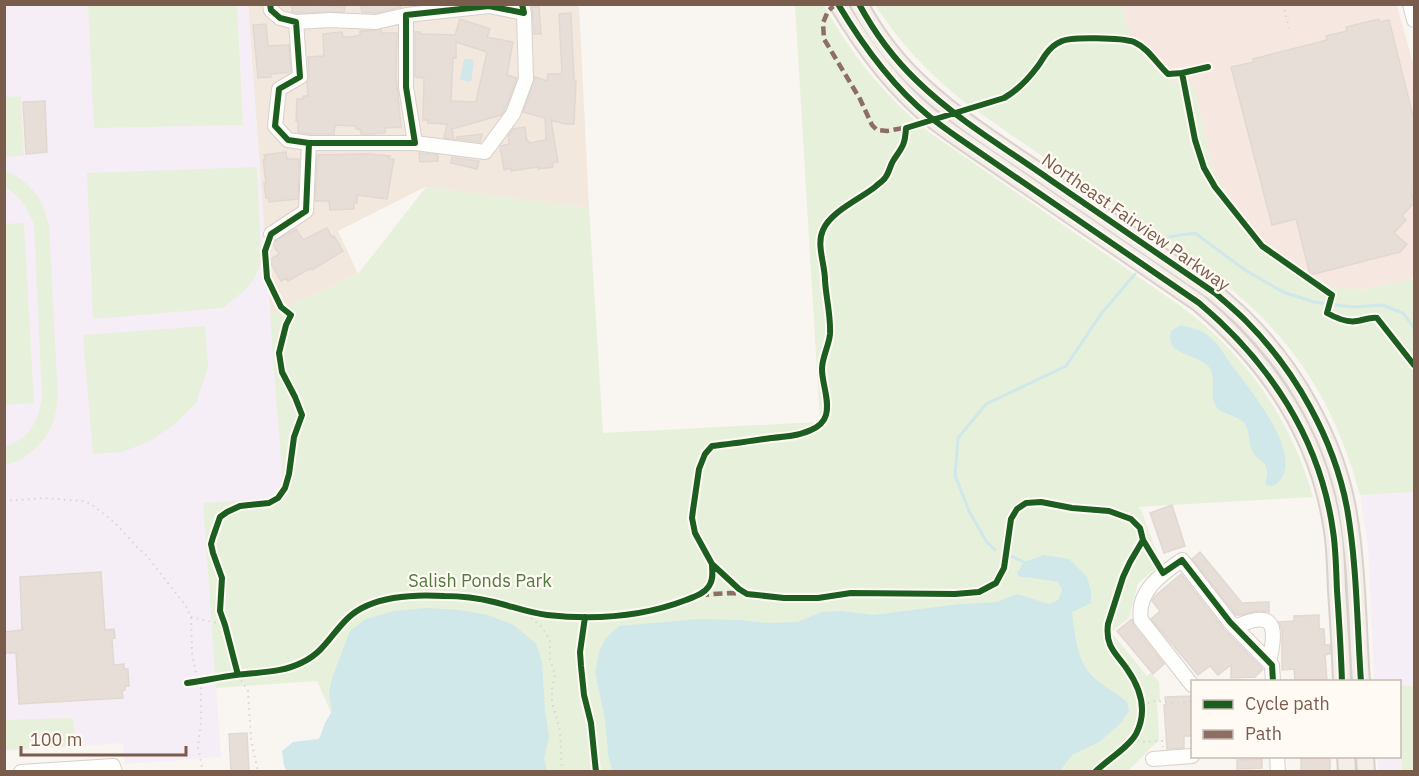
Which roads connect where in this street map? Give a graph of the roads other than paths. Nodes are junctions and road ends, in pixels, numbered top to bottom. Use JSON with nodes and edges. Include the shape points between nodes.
{"nodes":[{"id":1,"x":270,"y":4,"type":"edge"},
{"id":2,"x":838,"y":4,"type":"edge"},
{"id":3,"x":859,"y":4,"type":"edge"},
{"id":4,"x":1410,"y":4,"type":"edge"},
{"id":5,"x":523,"y":9,"type":"edge"},
{"id":6,"x":406,"y":15,"type":"junction"},
{"id":7,"x":1414,"y":20,"type":"edge"},
{"id":8,"x":296,"y":22,"type":"junction"},
{"id":9,"x":309,"y":143,"type":"junction"},
{"id":10,"x":415,"y":143,"type":"junction"},
{"id":11,"x":271,"y":234,"type":"dead end"},
{"id":12,"x":1235,"y":627,"type":"junction"},
{"id":13,"x":1269,"y":662,"type":"junction"},
{"id":14,"x":1273,"y":680,"type":"edge"},
{"id":15,"x":1342,"y":680,"type":"edge"},
{"id":16,"x":1361,"y":680,"type":"edge"},
{"id":17,"x":1191,"y":684,"type":"edge"},
{"id":18,"x":1191,"y":756,"type":"edge"},
{"id":19,"x":1158,"y":758,"type":"road end"},
{"id":20,"x":21,"y":771,"type":"edge"},
{"id":21,"x":115,"y":771,"type":"edge"}],
"edges":[{"from":1,"to":8,"type":"street","via":[[280,18]]},
{"from":2,"to":15,"type":"main road","name":"Northeast Fairview Parkway","via":[[879,65],[930,117],[1199,303],[1238,339],[1268,375],[1305,437],[1324,489],[1333,531]]},
{"from":3,"to":16,"type":"main road","name":"Northeast Fairview Parkway","via":[[890,51],[930,93],[1215,293],[1277,357],[1316,420],[1341,483],[1353,554]]},
{"from":4,"to":7,"type":"street"},
{"from":5,"to":6,"type":"street","via":[[489,6]]},
{"from":5,"to":10,"type":"street","via":[[526,79],[513,114],[485,152]]},
{"from":6,"to":8,"type":"street","via":[[376,22]]},
{"from":6,"to":10,"type":"street","via":[[406,87]]},
{"from":8,"to":9,"type":"street","via":[[300,77],[279,89],[275,126],[288,140]]},
{"from":9,"to":10,"type":"street"},
{"from":9,"to":11,"type":"street","via":[[306,211]]},
{"from":12,"to":13,"type":"street"},
{"from":12,"to":13,"type":"street","via":[[1259,619],[1273,626]]},
{"from":12,"to":17,"type":"street","via":[[1182,560],[1149,587],[1139,611],[1141,620]]},
{"from":13,"to":14,"type":"street"},
{"from":18,"to":19,"type":"street"},
{"from":20,"to":21,"type":"street","via":[[112,766]]}]}
